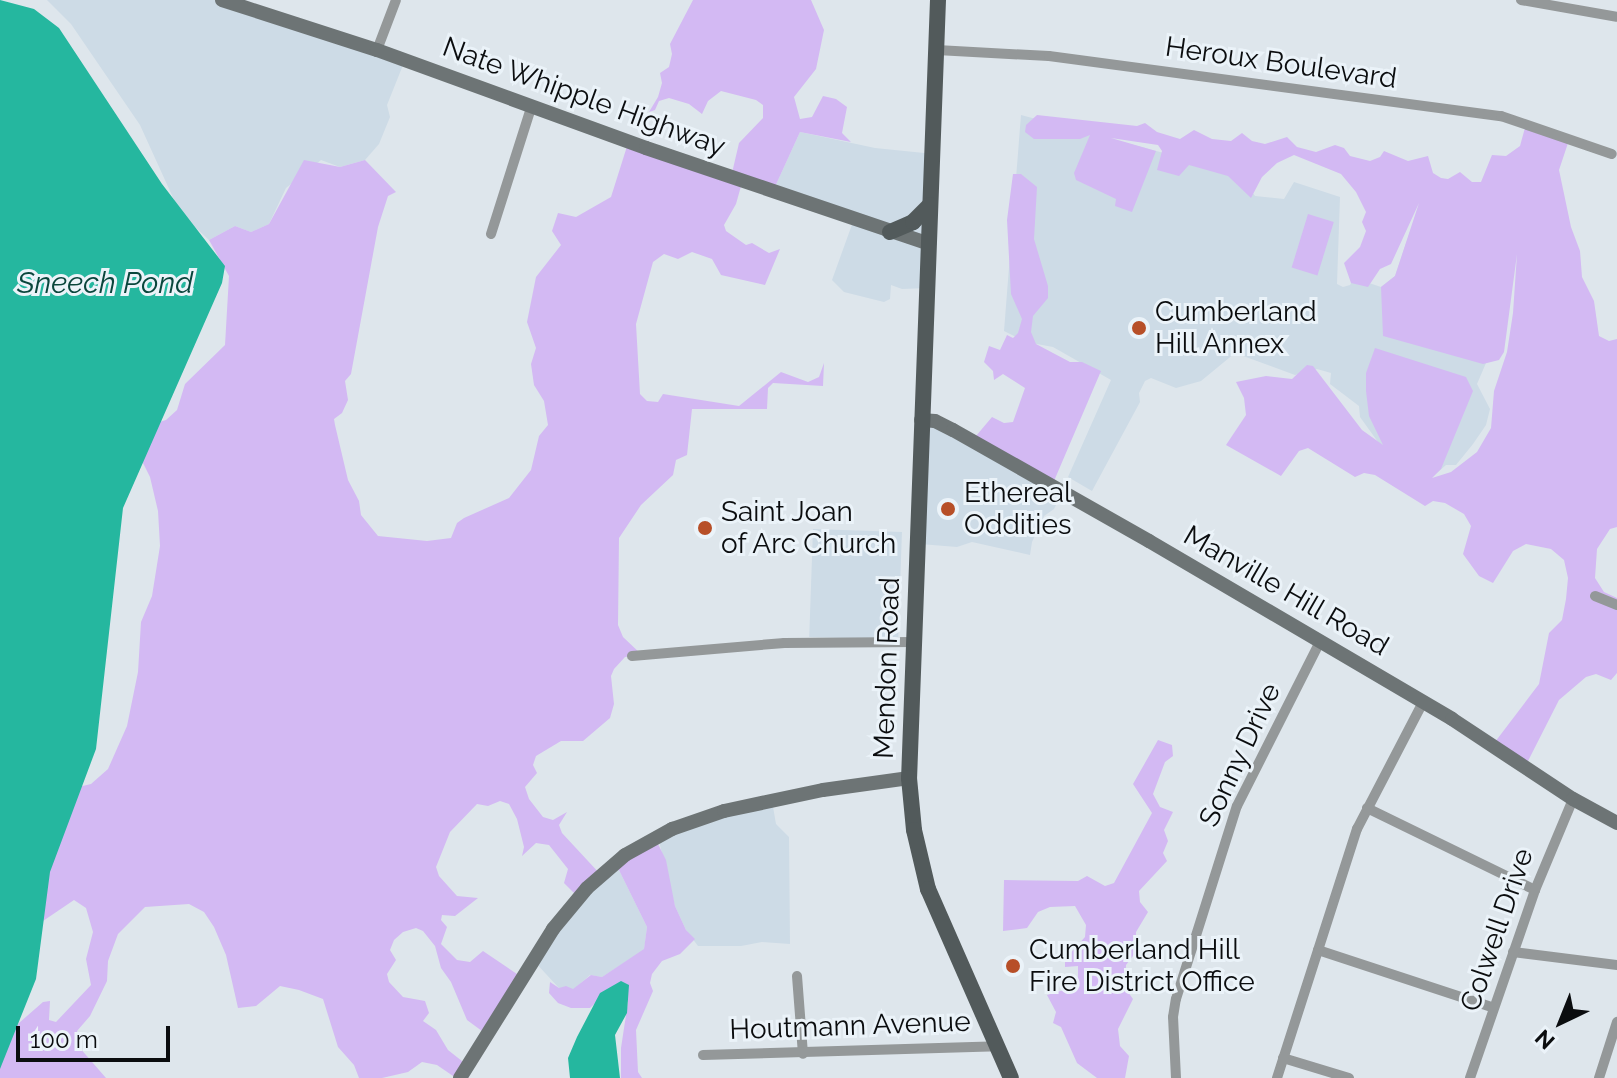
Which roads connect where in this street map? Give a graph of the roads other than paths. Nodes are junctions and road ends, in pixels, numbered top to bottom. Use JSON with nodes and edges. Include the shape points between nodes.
{"nodes":[{"id":1,"x":222,"y":0,"type":"edge"},
{"id":2,"x":396,"y":0,"type":"edge"},
{"id":3,"x":938,"y":0,"type":"edge"},
{"id":4,"x":1521,"y":0,"type":"edge"},
{"id":5,"x":1574,"y":5,"type":"edge"},
{"id":6,"x":1617,"y":17,"type":"edge"},
{"id":7,"x":377,"y":50,"type":"junction"},
{"id":8,"x":937,"y":50,"type":"junction"},
{"id":9,"x":531,"y":108,"type":"junction"},
{"id":10,"x":1612,"y":154,"type":"dead end"},
{"id":11,"x":930,"y":205,"type":"junction"},
{"id":12,"x":890,"y":232,"type":"junction"},
{"id":13,"x":491,"y":234,"type":"dead end"},
{"id":14,"x":929,"y":244,"type":"junction"},
{"id":15,"x":921,"y":420,"type":"junction"},
{"id":16,"x":1595,"y":596,"type":"dead end"},
{"id":17,"x":1617,"y":605,"type":"edge"},
{"id":18,"x":914,"y":642,"type":"junction"},
{"id":19,"x":1320,"y":642,"type":"junction"},
{"id":20,"x":632,"y":656,"type":"dead end"},
{"id":21,"x":1423,"y":702,"type":"junction"},
{"id":22,"x":909,"y":778,"type":"junction"},
{"id":23,"x":1573,"y":799,"type":"junction"},
{"id":24,"x":1367,"y":808,"type":"junction"},
{"id":25,"x":1617,"y":823,"type":"edge"},
{"id":26,"x":1535,"y":890,"type":"junction"},
{"id":27,"x":1318,"y":950,"type":"junction"},
{"id":28,"x":1513,"y":952,"type":"junction"},
{"id":29,"x":1617,"y":965,"type":"edge"},
{"id":30,"x":797,"y":976,"type":"dead end"},
{"id":31,"x":1494,"y":1008,"type":"junction"},
{"id":32,"x":1617,"y":1022,"type":"edge"},
{"id":33,"x":998,"y":1046,"type":"junction"},
{"id":34,"x":803,"y":1054,"type":"junction"},
{"id":35,"x":703,"y":1055,"type":"dead end"},
{"id":36,"x":1283,"y":1058,"type":"junction"},
{"id":37,"x":460,"y":1078,"type":"edge"},
{"id":38,"x":1011,"y":1078,"type":"edge"},
{"id":39,"x":1176,"y":1078,"type":"edge"},
{"id":40,"x":1277,"y":1078,"type":"edge"},
{"id":41,"x":1349,"y":1078,"type":"edge"},
{"id":42,"x":1470,"y":1078,"type":"edge"},
{"id":43,"x":1599,"y":1078,"type":"edge"}],
"edges":[{"from":1,"to":7,"type":"main road","name":"Nate Whipple Highway"},
{"from":2,"to":7,"type":"street"},
{"from":3,"to":8,"type":"main road","name":"Mendon Road"},
{"from":4,"to":5,"type":"street"},
{"from":5,"to":6,"type":"street"},
{"from":7,"to":9,"type":"main road","name":"Nate Whipple Highway"},
{"from":8,"to":10,"type":"street","name":"Heroux Boulevard","via":[[1049,56],[1501,116]]},
{"from":8,"to":11,"type":"main road","name":"Mendon Road"},
{"from":9,"to":12,"type":"main road","name":"Nate Whipple Highway"},
{"from":9,"to":13,"type":"street"},
{"from":11,"to":12,"type":"main road","via":[[913,222]]},
{"from":11,"to":14,"type":"main road","name":"Mendon Road"},
{"from":12,"to":14,"type":"main road","name":"Nate Whipple Highway"},
{"from":14,"to":15,"type":"main road","name":"Mendon Road"},
{"from":15,"to":18,"type":"main road","name":"Mendon Road"},
{"from":15,"to":19,"type":"main road","name":"Manville Hill Road","via":[[935,421],[991,450]]},
{"from":16,"to":17,"type":"street"},
{"from":18,"to":20,"type":"street","via":[[784,643]]},
{"from":18,"to":22,"type":"main road","name":"Mendon Road"},
{"from":19,"to":21,"type":"main road","name":"Manville Hill Road"},
{"from":19,"to":39,"type":"street","name":"Sonny Drive","via":[[1237,806],[1176,999]]},
{"from":21,"to":23,"type":"main road","name":"Manville Hill Road"},
{"from":21,"to":24,"type":"street"},
{"from":22,"to":33,"type":"main road","name":"Mendon Road","via":[[928,889]]},
{"from":22,"to":37,"type":"main road","via":[[724,811],[672,829],[625,855],[587,888],[553,929]]},
{"from":23,"to":25,"type":"main road","name":"Manville Hill Road"},
{"from":23,"to":26,"type":"street","name":"Colwell Drive"},
{"from":24,"to":26,"type":"street"},
{"from":24,"to":27,"type":"street"},
{"from":26,"to":28,"type":"street","name":"Colwell Drive"},
{"from":27,"to":31,"type":"street"},
{"from":27,"to":36,"type":"street"},
{"from":28,"to":29,"type":"street"},
{"from":28,"to":31,"type":"street","name":"Colwell Drive"},
{"from":30,"to":34,"type":"street"},
{"from":31,"to":42,"type":"street","name":"Colwell Drive"},
{"from":32,"to":43,"type":"street"},
{"from":33,"to":34,"type":"street","name":"Houtmann Avenue"},
{"from":33,"to":38,"type":"main road","name":"Mendon Road"},
{"from":34,"to":35,"type":"street","name":"Houtmann Avenue"},
{"from":36,"to":40,"type":"street"},
{"from":36,"to":41,"type":"street"}]}
